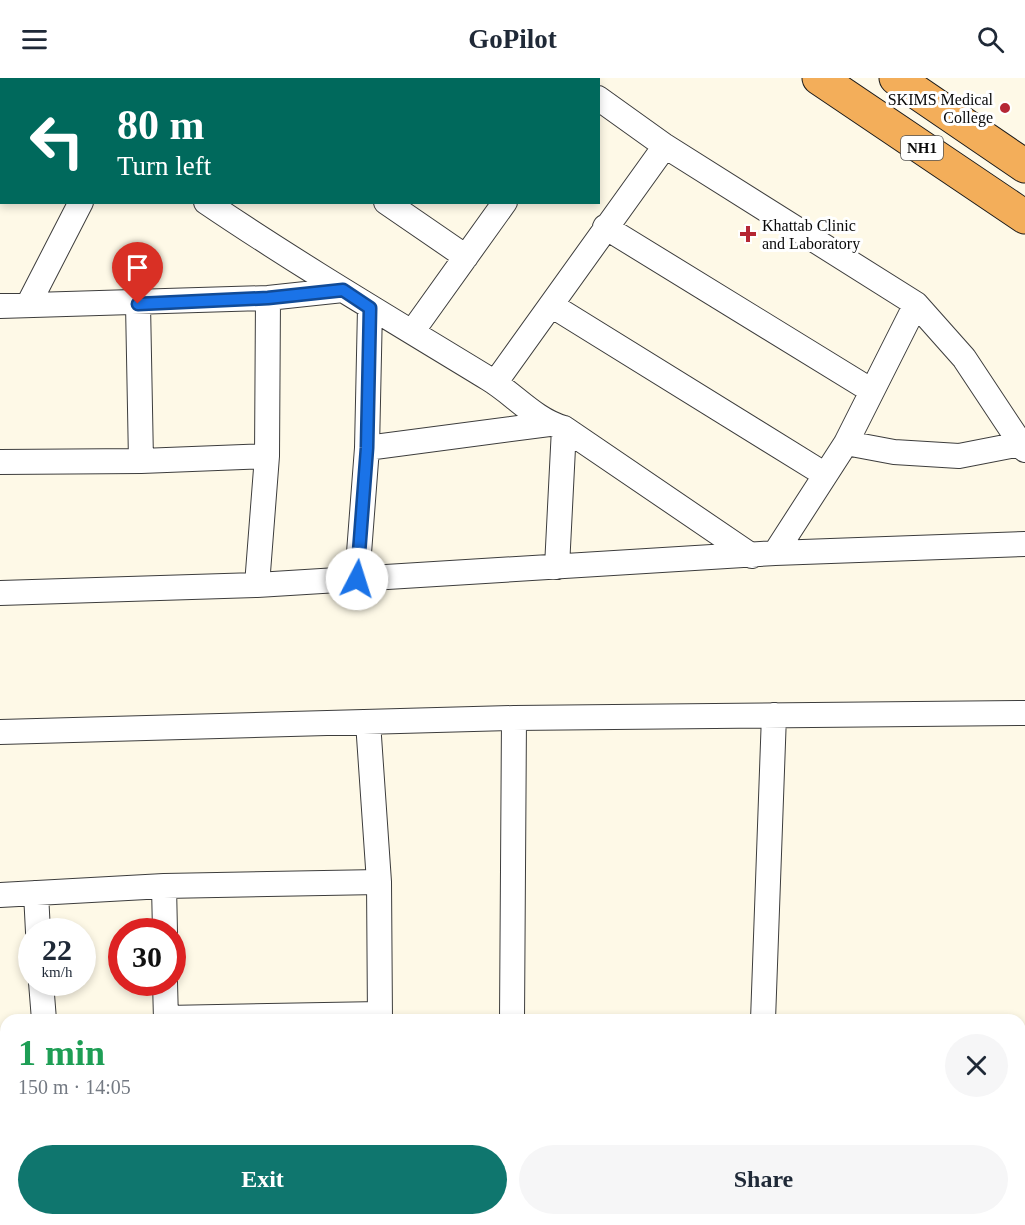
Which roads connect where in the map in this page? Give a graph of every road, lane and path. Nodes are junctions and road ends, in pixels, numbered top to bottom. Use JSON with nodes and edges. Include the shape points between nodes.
{"nodes":[{"id":1,"x":819,"y":78,"type":"edge"},
{"id":2,"x":896,"y":78,"type":"edge"},
{"id":3,"x":600,"y":100,"type":"edge"},
{"id":4,"x":665,"y":146,"type":"junction"},
{"id":5,"x":1025,"y":166,"type":"edge"},
{"id":6,"x":80,"y":204,"type":"edge"},
{"id":7,"x":209,"y":204,"type":"edge"},
{"id":8,"x":389,"y":204,"type":"edge"},
{"id":9,"x":504,"y":204,"type":"edge"},
{"id":10,"x":1025,"y":217,"type":"edge"},
{"id":11,"x":605,"y":227,"type":"junction"},
{"id":12,"x":465,"y":257,"type":"junction"},
{"id":13,"x":343,"y":290,"type":"junction"},
{"id":14,"x":268,"y":298,"type":"junction"},
{"id":15,"x":138,"y":304,"type":"junction"},
{"id":16,"x":916,"y":304,"type":"junction"},
{"id":17,"x":28,"y":305,"type":"junction"},
{"id":18,"x":551,"y":305,"type":"junction"},
{"id":19,"x":0,"y":306,"type":"edge"},
{"id":20,"x":370,"y":308,"type":"junction"},
{"id":21,"x":412,"y":332,"type":"junction"},
{"id":22,"x":495,"y":383,"type":"junction"},
{"id":23,"x":872,"y":392,"type":"junction"},
{"id":24,"x":557,"y":426,"type":"junction"},
{"id":25,"x":846,"y":442,"type":"junction"},
{"id":26,"x":1023,"y":447,"type":"edge"},
{"id":27,"x":367,"y":448,"type":"junction"},
{"id":28,"x":267,"y":456,"type":"junction"},
{"id":29,"x":141,"y":461,"type":"junction"},
{"id":30,"x":0,"y":462,"type":"edge"},
{"id":31,"x":824,"y":474,"type":"junction"},
{"id":32,"x":1025,"y":544,"type":"edge"},
{"id":33,"x":764,"y":554,"type":"junction"},
{"id":34,"x":557,"y":567,"type":"junction"},
{"id":35,"x":357,"y":579,"type":"junction"},
{"id":36,"x":257,"y":585,"type":"junction"},
{"id":37,"x":0,"y":593,"type":"edge"},
{"id":38,"x":1025,"y":713,"type":"edge"},
{"id":39,"x":774,"y":715,"type":"junction"},
{"id":40,"x":514,"y":718,"type":"junction"},
{"id":41,"x":368,"y":723,"type":"junction"},
{"id":42,"x":0,"y":732,"type":"edge"},
{"id":43,"x":379,"y":882,"type":"junction"},
{"id":44,"x":164,"y":886,"type":"junction"},
{"id":45,"x":36,"y":893,"type":"junction"},
{"id":46,"x":0,"y":895,"type":"edge"},
{"id":47,"x":37,"y":918,"type":"edge"},
{"id":48,"x":165,"y":918,"type":"edge"},
{"id":49,"x":42,"y":996,"type":"edge"},
{"id":50,"x":165,"y":996,"type":"edge"},
{"id":51,"x":44,"y":1014,"type":"edge"},
{"id":52,"x":166,"y":1014,"type":"edge"},
{"id":53,"x":380,"y":1014,"type":"edge"},
{"id":54,"x":512,"y":1014,"type":"edge"},
{"id":55,"x":763,"y":1014,"type":"edge"}],
"edges":[{"from":1,"to":10,"type":"highway","number":"NH1"},
{"from":2,"to":5,"type":"highway","number":"NH1"},
{"from":3,"to":4,"type":"street"},
{"from":4,"to":11,"type":"street"},
{"from":4,"to":16,"type":"street"},
{"from":6,"to":17,"type":"street"},
{"from":7,"to":13,"type":"street"},
{"from":8,"to":12,"type":"street"},
{"from":9,"to":12,"type":"street"},
{"from":11,"to":18,"type":"street"},
{"from":11,"to":23,"type":"street"},
{"from":12,"to":21,"type":"street"},
{"from":13,"to":14,"type":"street"},
{"from":13,"to":20,"type":"street"},
{"from":14,"to":15,"type":"street"},
{"from":14,"to":28,"type":"street"},
{"from":15,"to":17,"type":"street"},
{"from":15,"to":29,"type":"street"},
{"from":16,"to":23,"type":"street"},
{"from":16,"to":26,"type":"street","via":[[964,358]]},
{"from":17,"to":19,"type":"street"},
{"from":18,"to":22,"type":"street"},
{"from":18,"to":31,"type":"street"},
{"from":20,"to":21,"type":"street"},
{"from":20,"to":27,"type":"street"},
{"from":21,"to":22,"type":"street"},
{"from":22,"to":24,"type":"street"},
{"from":23,"to":25,"type":"street"},
{"from":24,"to":27,"type":"street"},
{"from":24,"to":33,"type":"street"},
{"from":24,"to":34,"type":"street"},
{"from":25,"to":26,"type":"street","via":[[894,452],[959,456]]},
{"from":25,"to":31,"type":"street"},
{"from":27,"to":35,"type":"street"},
{"from":28,"to":29,"type":"street"},
{"from":28,"to":36,"type":"street"},
{"from":29,"to":30,"type":"street"},
{"from":31,"to":33,"type":"street"},
{"from":32,"to":33,"type":"street"},
{"from":33,"to":34,"type":"street"},
{"from":34,"to":35,"type":"street"},
{"from":35,"to":36,"type":"street"},
{"from":36,"to":37,"type":"street"},
{"from":38,"to":39,"type":"street"},
{"from":39,"to":40,"type":"street"},
{"from":39,"to":55,"type":"street"},
{"from":40,"to":41,"type":"street"},
{"from":40,"to":54,"type":"street"},
{"from":41,"to":42,"type":"street"},
{"from":41,"to":43,"type":"street"},
{"from":43,"to":44,"type":"street"},
{"from":43,"to":53,"type":"street"},
{"from":44,"to":45,"type":"street"},
{"from":44,"to":48,"type":"street"},
{"from":45,"to":46,"type":"street"},
{"from":45,"to":47,"type":"street"},
{"from":49,"to":51,"type":"street"},
{"from":50,"to":52,"type":"street"}]}
